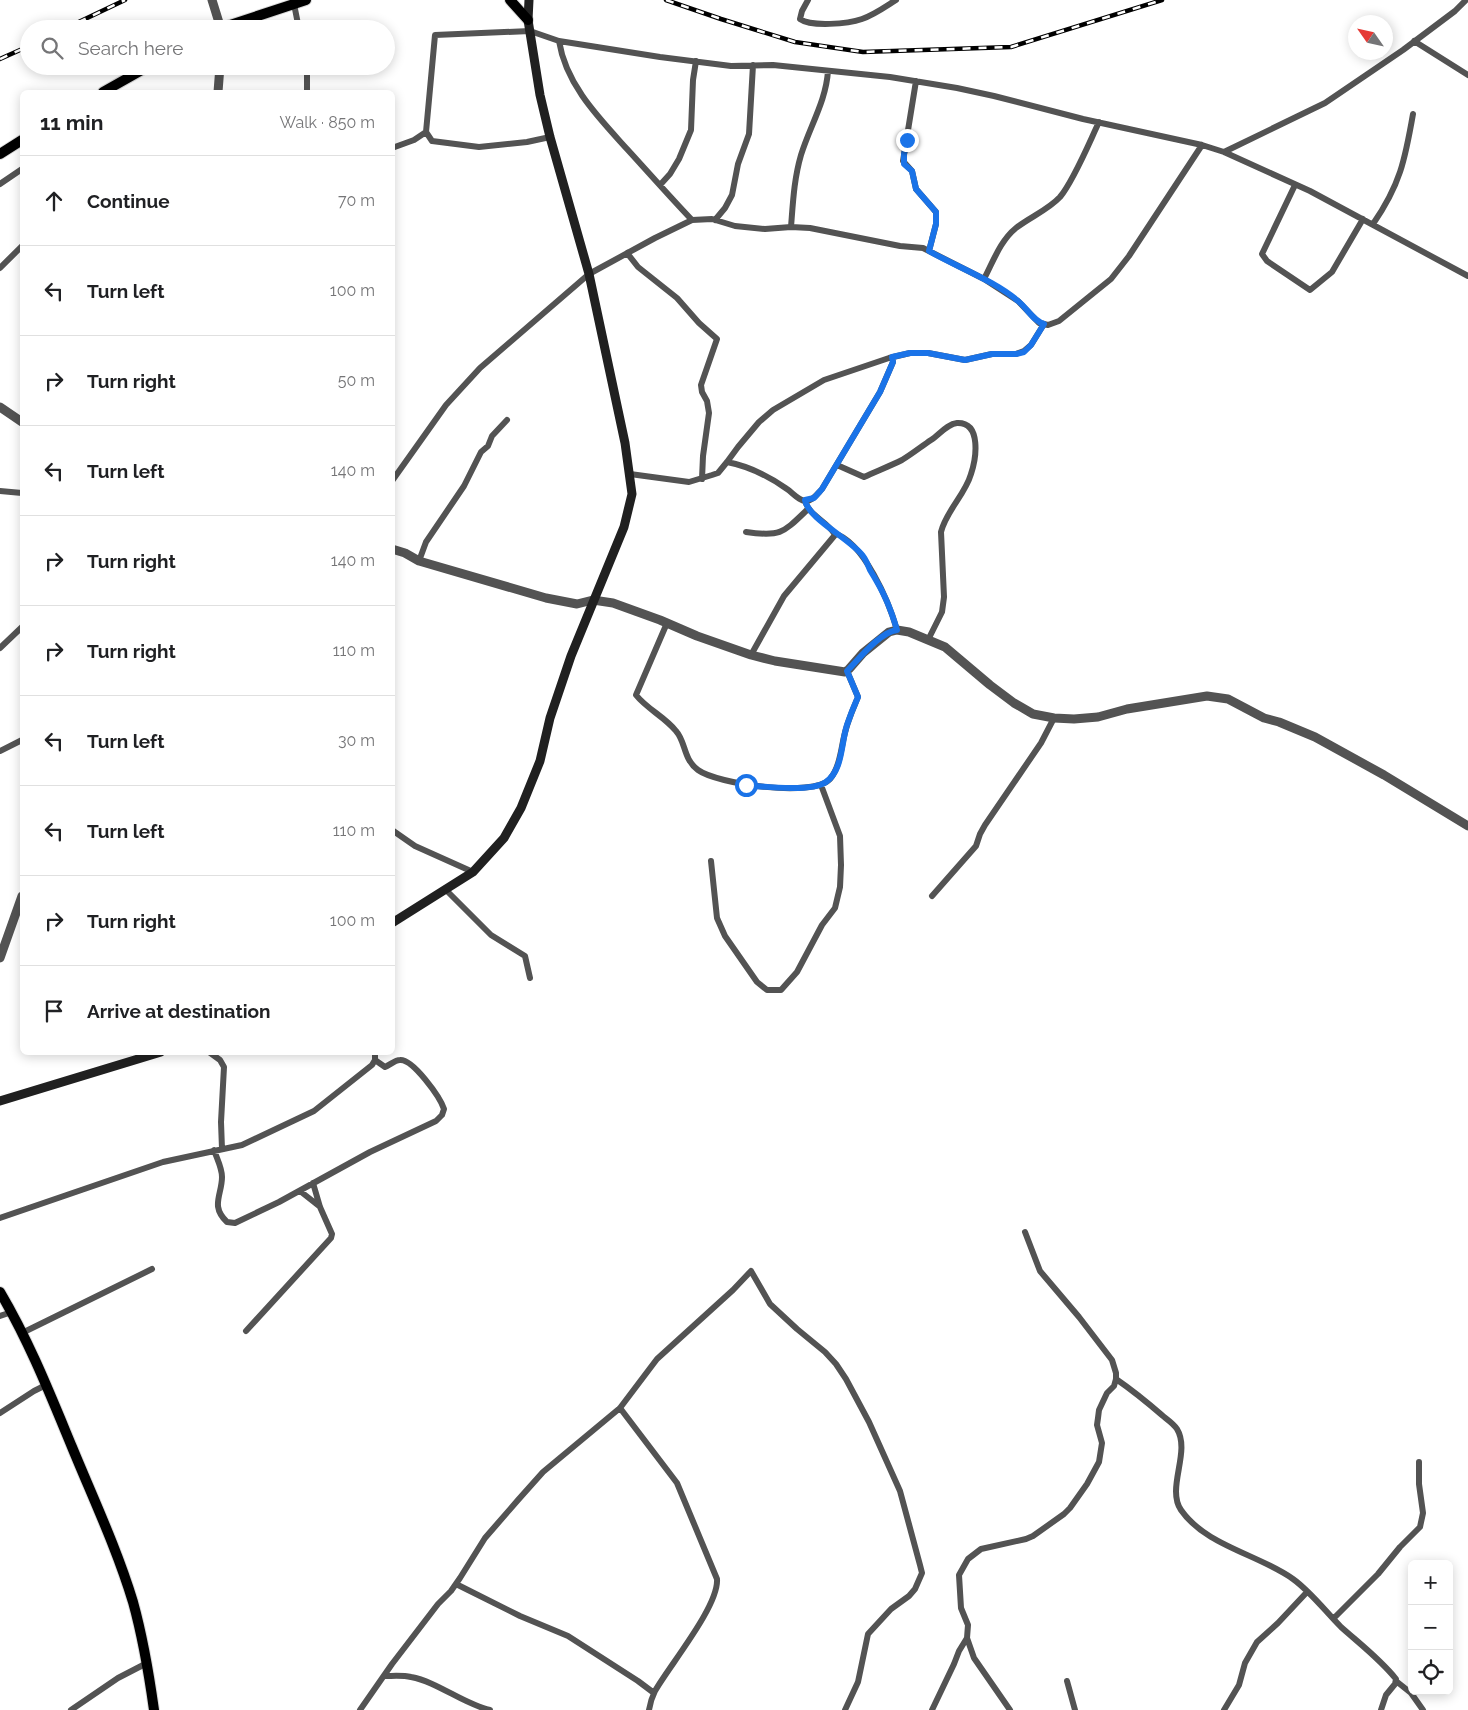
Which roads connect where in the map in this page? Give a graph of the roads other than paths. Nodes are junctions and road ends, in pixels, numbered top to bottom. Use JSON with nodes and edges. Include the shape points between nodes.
{"nodes":[{"id":1,"x":212,"y":0,"type":"edge"},
{"id":2,"x":306,"y":0,"type":"edge"},
{"id":3,"x":510,"y":0,"type":"edge"},
{"id":4,"x":529,"y":0,"type":"edge"},
{"id":5,"x":808,"y":0,"type":"edge"},
{"id":6,"x":896,"y":0,"type":"edge"},
{"id":7,"x":1466,"y":0,"type":"edge"},
{"id":8,"x":294,"y":4,"type":"junction"},
{"id":9,"x":218,"y":20,"type":"edge"},
{"id":10,"x":245,"y":20,"type":"edge"},
{"id":11,"x":297,"y":20,"type":"edge"},
{"id":12,"x":528,"y":20,"type":"junction"},
{"id":13,"x":530,"y":31,"type":"junction"},
{"id":14,"x":559,"y":41,"type":"junction"},
{"id":15,"x":1414,"y":41,"type":"junction"},
{"id":16,"x":696,"y":61,"type":"junction"},
{"id":17,"x":753,"y":65,"type":"junction"},
{"id":18,"x":828,"y":71,"type":"junction"},
{"id":19,"x":133,"y":75,"type":"edge"},
{"id":20,"x":219,"y":75,"type":"edge"},
{"id":21,"x":307,"y":75,"type":"edge"},
{"id":22,"x":1468,"y":75,"type":"edge"},
{"id":23,"x":916,"y":81,"type":"junction"},
{"id":24,"x":107,"y":90,"type":"edge"},
{"id":25,"x":218,"y":90,"type":"edge"},
{"id":26,"x":307,"y":90,"type":"edge"},
{"id":27,"x":1413,"y":114,"type":"dead end"},
{"id":28,"x":1099,"y":122,"type":"junction"},
{"id":29,"x":426,"y":132,"type":"junction"},
{"id":30,"x":550,"y":137,"type":"junction"},
{"id":31,"x":20,"y":141,"type":"edge"},
{"id":32,"x":1202,"y":145,"type":"junction"},
{"id":33,"x":395,"y":147,"type":"edge"},
{"id":34,"x":1224,"y":152,"type":"junction"},
{"id":35,"x":0,"y":154,"type":"edge"},
{"id":36,"x":20,"y":170,"type":"edge"},
{"id":37,"x":0,"y":184,"type":"edge"},
{"id":38,"x":1296,"y":185,"type":"junction"},
{"id":39,"x":660,"y":186,"type":"junction"},
{"id":40,"x":1363,"y":219,"type":"junction"},
{"id":41,"x":692,"y":220,"type":"junction"},
{"id":42,"x":715,"y":220,"type":"junction"},
{"id":43,"x":1373,"y":224,"type":"junction"},
{"id":44,"x":791,"y":227,"type":"junction"},
{"id":45,"x":20,"y":248,"type":"edge"},
{"id":46,"x":929,"y":251,"type":"junction"},
{"id":47,"x":627,"y":253,"type":"junction"},
{"id":48,"x":0,"y":268,"type":"edge"},
{"id":49,"x":589,"y":274,"type":"junction"},
{"id":50,"x":1468,"y":276,"type":"edge"},
{"id":51,"x":984,"y":279,"type":"junction"},
{"id":52,"x":1044,"y":324,"type":"junction"},
{"id":53,"x":892,"y":357,"type":"junction"},
{"id":54,"x":0,"y":407,"type":"edge"},
{"id":55,"x":507,"y":420,"type":"dead end"},
{"id":56,"x":20,"y":421,"type":"edge"},
{"id":57,"x":727,"y":462,"type":"junction"},
{"id":58,"x":837,"y":465,"type":"junction"},
{"id":59,"x":630,"y":474,"type":"junction"},
{"id":60,"x":395,"y":477,"type":"edge"},
{"id":61,"x":702,"y":479,"type":"junction"},
{"id":62,"x":0,"y":491,"type":"edge"},
{"id":63,"x":20,"y":493,"type":"edge"},
{"id":64,"x":805,"y":500,"type":"junction"},
{"id":65,"x":808,"y":509,"type":"junction"},
{"id":66,"x":746,"y":532,"type":"dead end"},
{"id":67,"x":834,"y":533,"type":"junction"},
{"id":68,"x":395,"y":550,"type":"edge"},
{"id":69,"x":419,"y":561,"type":"junction"},
{"id":70,"x":593,"y":600,"type":"junction"},
{"id":71,"x":667,"y":623,"type":"junction"},
{"id":72,"x":20,"y":629,"type":"edge"},
{"id":73,"x":897,"y":630,"type":"junction"},
{"id":74,"x":928,"y":640,"type":"junction"},
{"id":75,"x":0,"y":648,"type":"edge"},
{"id":76,"x":751,"y":655,"type":"junction"},
{"id":77,"x":847,"y":671,"type":"junction"},
{"id":78,"x":1054,"y":718,"type":"junction"},
{"id":79,"x":20,"y":741,"type":"edge"},
{"id":80,"x":0,"y":751,"type":"edge"},
{"id":81,"x":821,"y":785,"type":"junction"},
{"id":82,"x":1468,"y":826,"type":"edge"},
{"id":83,"x":395,"y":832,"type":"edge"},
{"id":84,"x":711,"y":861,"type":"dead end"},
{"id":85,"x":473,"y":872,"type":"junction"},
{"id":86,"x":446,"y":890,"type":"junction"},
{"id":87,"x":932,"y":896,"type":"dead end"},
{"id":88,"x":20,"y":902,"type":"edge"},
{"id":89,"x":395,"y":921,"type":"edge"},
{"id":90,"x":0,"y":958,"type":"edge"},
{"id":91,"x":530,"y":978,"type":"dead end"},
{"id":92,"x":151,"y":1055,"type":"edge"},
{"id":93,"x":213,"y":1055,"type":"edge"},
{"id":94,"x":375,"y":1055,"type":"edge"},
{"id":95,"x":375,"y":1060,"type":"junction"},
{"id":96,"x":0,"y":1101,"type":"edge"},
{"id":97,"x":222,"y":1149,"type":"junction"},
{"id":98,"x":214,"y":1150,"type":"junction"},
{"id":99,"x":313,"y":1183,"type":"junction"},
{"id":100,"x":300,"y":1191,"type":"junction"},
{"id":101,"x":320,"y":1207,"type":"junction"},
{"id":102,"x":0,"y":1218,"type":"edge"},
{"id":103,"x":1025,"y":1232,"type":"dead end"},
{"id":104,"x":152,"y":1269,"type":"dead end"},
{"id":105,"x":0,"y":1292,"type":"edge"},
{"id":106,"x":12,"y":1312,"type":"junction"},
{"id":107,"x":0,"y":1316,"type":"edge"},
{"id":108,"x":246,"y":1331,"type":"dead end"},
{"id":109,"x":22,"y":1333,"type":"junction"},
{"id":110,"x":1116,"y":1379,"type":"junction"},
{"id":111,"x":46,"y":1385,"type":"junction"},
{"id":112,"x":620,"y":1408,"type":"junction"},
{"id":113,"x":0,"y":1413,"type":"edge"},
{"id":114,"x":1419,"y":1462,"type":"dead end"},
{"id":115,"x":456,"y":1584,"type":"junction"},
{"id":116,"x":1307,"y":1592,"type":"junction"},
{"id":117,"x":1334,"y":1618,"type":"junction"},
{"id":118,"x":967,"y":1638,"type":"junction"},
{"id":119,"x":147,"y":1663,"type":"junction"},
{"id":120,"x":384,"y":1676,"type":"junction"},
{"id":121,"x":1067,"y":1681,"type":"dead end"},
{"id":122,"x":1396,"y":1681,"type":"junction"},
{"id":123,"x":654,"y":1693,"type":"junction"},
{"id":124,"x":1003,"y":1702,"type":"junction"},
{"id":125,"x":71,"y":1710,"type":"edge"},
{"id":126,"x":154,"y":1710,"type":"edge"},
{"id":127,"x":360,"y":1710,"type":"edge"},
{"id":128,"x":490,"y":1710,"type":"edge"},
{"id":129,"x":649,"y":1710,"type":"edge"},
{"id":130,"x":845,"y":1710,"type":"edge"},
{"id":131,"x":932,"y":1710,"type":"edge"},
{"id":132,"x":1001,"y":1710,"type":"edge"},
{"id":133,"x":1010,"y":1710,"type":"edge"},
{"id":134,"x":1075,"y":1710,"type":"edge"},
{"id":135,"x":1224,"y":1710,"type":"edge"},
{"id":136,"x":1381,"y":1710,"type":"edge"},
{"id":137,"x":1423,"y":1710,"type":"edge"}],
"edges":[{"from":1,"to":9,"type":"street"},
{"from":2,"to":8,"type":"main road"},
{"from":3,"to":12,"type":"main road"},
{"from":4,"to":12,"type":"main road"},
{"from":5,"to":6,"type":"street","via":[[800,19],[820,24],[860,20]]},
{"from":7,"to":15,"type":"street"},
{"from":8,"to":10,"type":"main road"},
{"from":8,"to":11,"type":"street"},
{"from":12,"to":13,"type":"main road"},
{"from":13,"to":14,"type":"street"},
{"from":13,"to":29,"type":"street","via":[[435,35]]},
{"from":13,"to":30,"type":"main road"},
{"from":14,"to":16,"type":"street"},
{"from":14,"to":39,"type":"street","via":[[567,70],[586,102]]},
{"from":15,"to":22,"type":"street"},
{"from":15,"to":34,"type":"street","via":[[1325,103]]},
{"from":16,"to":17,"type":"street"},
{"from":16,"to":39,"type":"street","via":[[689,135],[679,159]]},
{"from":17,"to":18,"type":"street"},
{"from":17,"to":42,"type":"street","via":[[749,134],[738,164],[732,195]]},
{"from":18,"to":23,"type":"street"},
{"from":18,"to":44,"type":"street","via":[[823,99],[806,140],[794,182]]},
{"from":19,"to":24,"type":"main road"},
{"from":20,"to":25,"type":"street"},
{"from":21,"to":26,"type":"street"},
{"from":23,"to":28,"type":"street"},
{"from":23,"to":46,"type":"street","via":[[903,161],[912,171],[916,189],[936,212]]},
{"from":27,"to":43,"type":"street","via":[[1401,171]]},
{"from":28,"to":32,"type":"street"},
{"from":28,"to":51,"type":"street","via":[[1059,197],[1008,236]]},
{"from":29,"to":30,"type":"street","via":[[432,141],[479,147]]},
{"from":29,"to":33,"type":"street"},
{"from":30,"to":49,"type":"main road"},
{"from":31,"to":35,"type":"main road"},
{"from":32,"to":34,"type":"street"},
{"from":32,"to":52,"type":"street","via":[[1111,279],[1058,321]]},
{"from":34,"to":38,"type":"street"},
{"from":36,"to":37,"type":"street"},
{"from":38,"to":40,"type":"street"},
{"from":38,"to":40,"type":"street","via":[[1262,254],[1267,261],[1310,290],[1332,272]]},
{"from":39,"to":41,"type":"street"},
{"from":40,"to":43,"type":"street"},
{"from":41,"to":42,"type":"street"},
{"from":41,"to":47,"type":"street"},
{"from":42,"to":44,"type":"street","via":[[734,226],[765,229]]},
{"from":43,"to":50,"type":"street"},
{"from":44,"to":46,"type":"street","via":[[826,230]]},
{"from":45,"to":48,"type":"street"},
{"from":46,"to":51,"type":"street"},
{"from":47,"to":49,"type":"street"},
{"from":47,"to":61,"type":"street","via":[[638,267],[677,298],[717,339],[701,385],[709,413]]},
{"from":49,"to":59,"type":"main road"},
{"from":49,"to":60,"type":"street","via":[[480,368],[446,405]]},
{"from":51,"to":52,"type":"street","via":[[1018,301],[1039,323]]},
{"from":52,"to":53,"type":"street","via":[[1031,345],[1016,354],[992,354],[965,360],[928,353]]},
{"from":53,"to":57,"type":"street","via":[[824,380],[774,410],[751,430]]},
{"from":53,"to":58,"type":"street","via":[[893,362],[880,392]]},
{"from":54,"to":56,"type":"street"},
{"from":55,"to":69,"type":"street","via":[[480,452],[470,476],[426,542]]},
{"from":57,"to":61,"type":"street","via":[[718,472]]},
{"from":57,"to":64,"type":"street","via":[[757,472]]},
{"from":58,"to":64,"type":"street","via":[[814,498]]},
{"from":58,"to":74,"type":"street","via":[[864,477],[905,458],[952,424],[964,424],[972,431],[974,465],[942,526],[944,597],[942,612]]},
{"from":59,"to":61,"type":"street","via":[[689,482]]},
{"from":59,"to":70,"type":"main road","via":[[632,494],[628,514]]},
{"from":62,"to":63,"type":"street"},
{"from":64,"to":65,"type":"street"},
{"from":65,"to":66,"type":"street","via":[[782,532],[767,535]]},
{"from":65,"to":67,"type":"street"},
{"from":67,"to":73,"type":"street","via":[[863,556],[882,589]]},
{"from":67,"to":76,"type":"street","via":[[784,596]]},
{"from":68,"to":69,"type":"street"},
{"from":69,"to":70,"type":"street","via":[[546,598],[577,604]]},
{"from":70,"to":71,"type":"street","via":[[613,603]]},
{"from":70,"to":85,"type":"main road","via":[[550,718],[540,761],[521,808],[504,838]]},
{"from":71,"to":76,"type":"street"},
{"from":71,"to":81,"type":"street","via":[[636,695],[676,731],[691,763],[708,774],[746,785]]},
{"from":72,"to":75,"type":"street"},
{"from":73,"to":74,"type":"street"},
{"from":73,"to":77,"type":"street","via":[[886,634],[862,653]]},
{"from":74,"to":78,"type":"street","via":[[945,647],[1014,703],[1033,714]]},
{"from":76,"to":77,"type":"street"},
{"from":77,"to":81,"type":"street","via":[[858,697],[846,727],[838,764],[830,779]]},
{"from":78,"to":82,"type":"street","via":[[1098,717],[1207,696],[1228,699],[1264,718],[1315,738],[1384,774]]},
{"from":78,"to":87,"type":"street","via":[[1041,743],[985,825],[976,846]]},
{"from":79,"to":80,"type":"street"},
{"from":81,"to":84,"type":"street","via":[[840,836],[840,887],[835,908],[797,972],[781,990],[767,990],[757,982],[725,936],[716,918]]},
{"from":83,"to":85,"type":"street","via":[[415,846]]},
{"from":85,"to":86,"type":"main road"},
{"from":86,"to":89,"type":"main road"},
{"from":86,"to":91,"type":"street","via":[[491,935],[525,956]]},
{"from":88,"to":90,"type":"street"},
{"from":92,"to":96,"type":"main road"},
{"from":93,"to":97,"type":"street","via":[[224,1067]]},
{"from":94,"to":95,"type":"street"},
{"from":95,"to":97,"type":"street","via":[[355,1080],[314,1111],[242,1145]]},
{"from":95,"to":99,"type":"street","via":[[385,1067],[398,1060],[408,1064],[423,1076],[438,1097],[444,1113],[436,1121]]},
{"from":97,"to":98,"type":"street"},
{"from":98,"to":100,"type":"street","via":[[222,1174],[218,1206],[227,1222],[234,1222]]},
{"from":98,"to":102,"type":"street","via":[[163,1162]]},
{"from":99,"to":100,"type":"street"},
{"from":99,"to":101,"type":"street"},
{"from":100,"to":101,"type":"street"},
{"from":101,"to":108,"type":"street","via":[[332,1238]]},
{"from":103,"to":110,"type":"street","via":[[1040,1271],[1112,1360]]},
{"from":104,"to":109,"type":"street"},
{"from":105,"to":106,"type":"main road"},
{"from":106,"to":107,"type":"street"},
{"from":106,"to":109,"type":"main road"},
{"from":109,"to":111,"type":"main road"},
{"from":110,"to":116,"type":"street","via":[[1177,1428],[1181,1438],[1176,1502],[1181,1510],[1207,1534],[1292,1579]]},
{"from":110,"to":118,"type":"street","via":[[1098,1418],[1102,1443],[1100,1462],[1070,1508],[1033,1536],[981,1549],[961,1569],[959,1598],[968,1625]]},
{"from":111,"to":113,"type":"street"},
{"from":111,"to":119,"type":"main road","via":[[113,1544],[132,1601]]},
{"from":112,"to":115,"type":"street","via":[[543,1472],[485,1538]]},
{"from":112,"to":123,"type":"street","via":[[677,1483],[717,1586],[701,1621]]},
{"from":112,"to":130,"type":"street","via":[[657,1359],[750,1271],[770,1304],[836,1364],[869,1422],[900,1491],[922,1573],[912,1592],[868,1634],[858,1682]]},
{"from":114,"to":117,"type":"street","via":[[1423,1513],[1420,1527]]},
{"from":115,"to":120,"type":"street"},
{"from":115,"to":123,"type":"street","via":[[568,1636]]},
{"from":116,"to":117,"type":"street"},
{"from":116,"to":135,"type":"street","via":[[1257,1642],[1245,1663],[1239,1685]]},
{"from":117,"to":122,"type":"street","via":[[1373,1654]]},
{"from":118,"to":124,"type":"street","via":[[974,1658]]},
{"from":118,"to":131,"type":"street"},
{"from":119,"to":125,"type":"street"},
{"from":119,"to":126,"type":"main road"},
{"from":120,"to":127,"type":"street"},
{"from":120,"to":128,"type":"street","via":[[424,1681]]},
{"from":121,"to":134,"type":"street"},
{"from":122,"to":136,"type":"street"},
{"from":122,"to":137,"type":"street","via":[[1411,1693]]},
{"from":123,"to":129,"type":"street"},
{"from":124,"to":132,"type":"street"},
{"from":124,"to":133,"type":"street"}]}
